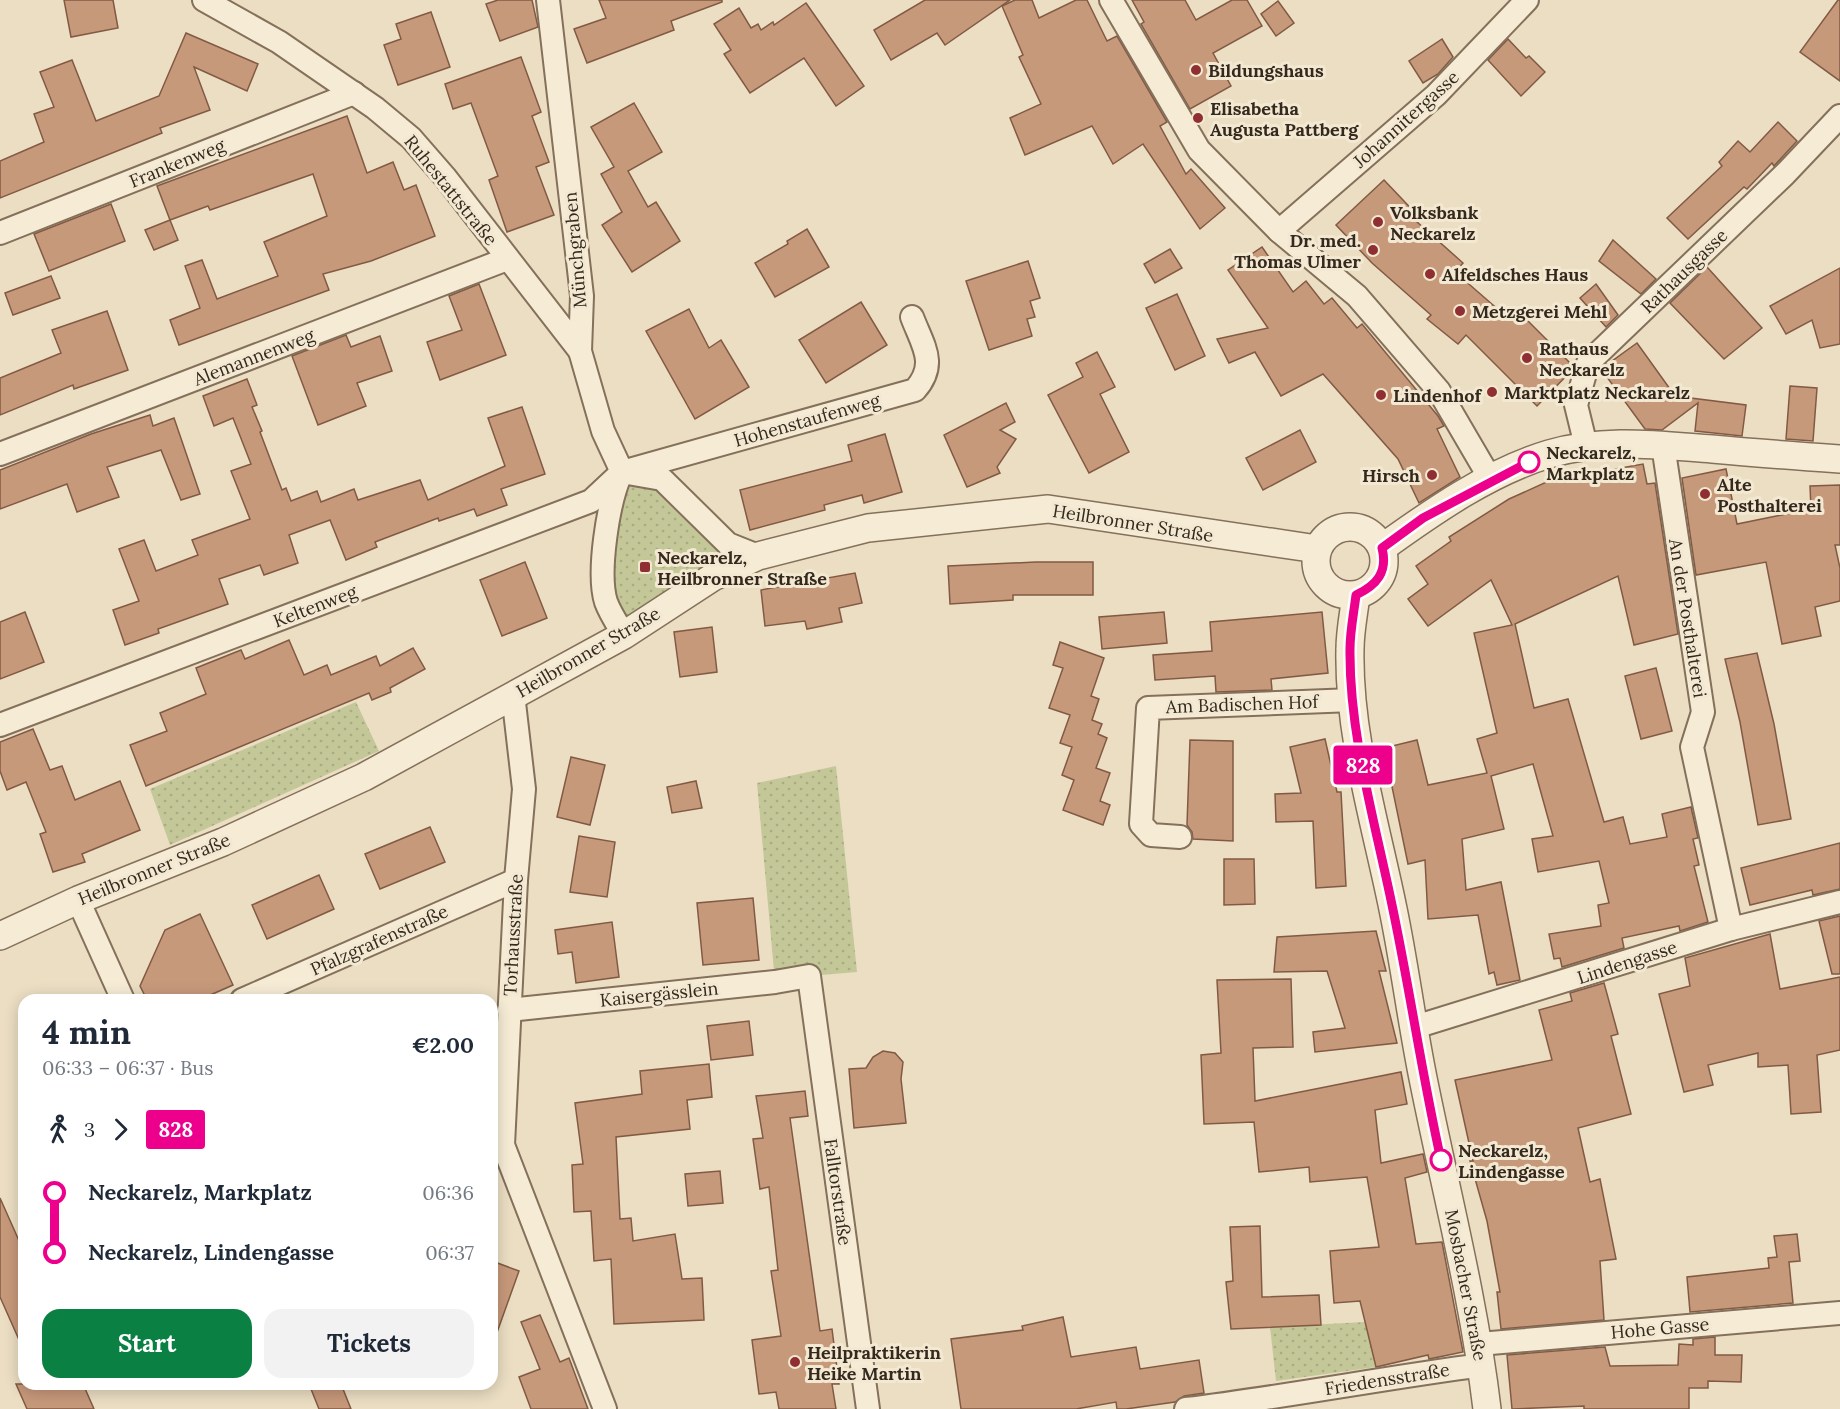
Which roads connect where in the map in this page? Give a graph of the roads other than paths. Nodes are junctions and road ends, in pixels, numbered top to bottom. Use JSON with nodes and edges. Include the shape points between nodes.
{"nodes":[{"id":1,"x":204,"y":0,"type":"edge"},
{"id":2,"x":548,"y":0,"type":"edge"},
{"id":3,"x":1111,"y":0,"type":"edge"},
{"id":4,"x":1527,"y":0,"type":"edge"},
{"id":5,"x":354,"y":93,"type":"junction"},
{"id":6,"x":1840,"y":116,"type":"edge"},
{"id":7,"x":1279,"y":231,"type":"junction"},
{"id":8,"x":0,"y":233,"type":"edge"},
{"id":9,"x":507,"y":259,"type":"junction"},
{"id":10,"x":912,"y":317,"type":"dead end"},
{"id":11,"x":580,"y":351,"type":"junction"},
{"id":12,"x":1662,"y":445,"type":"junction"},
{"id":13,"x":1586,"y":446,"type":"junction"},
{"id":14,"x":0,"y":454,"type":"edge"},
{"id":15,"x":1840,"y":459,"type":"edge"},
{"id":16,"x":622,"y":472,"type":"junction"},
{"id":17,"x":1491,"y":480,"type":"junction"},
{"id":18,"x":1382,"y":548,"type":"junction"},
{"id":19,"x":1317,"y":549,"type":"junction"},
{"id":20,"x":758,"y":556,"type":"junction"},
{"id":21,"x":1356,"y":595,"type":"junction"},
{"id":22,"x":624,"y":635,"type":"junction"},
{"id":23,"x":513,"y":694,"type":"junction"},
{"id":24,"x":1353,"y":700,"type":"junction"},
{"id":25,"x":0,"y":725,"type":"edge"},
{"id":26,"x":1180,"y":837,"type":"dead end"},
{"id":27,"x":516,"y":880,"type":"junction"},
{"id":28,"x":78,"y":900,"type":"junction"},
{"id":29,"x":1840,"y":902,"type":"edge"},
{"id":30,"x":1731,"y":929,"type":"junction"},
{"id":31,"x":1,"y":934,"type":"edge"},
{"id":32,"x":809,"y":976,"type":"joint"},
{"id":33,"x":120,"y":994,"type":"edge"},
{"id":34,"x":256,"y":994,"type":"edge"},
{"id":35,"x":509,"y":1010,"type":"junction"},
{"id":36,"x":1415,"y":1027,"type":"junction"},
{"id":37,"x":1840,"y":1313,"type":"edge"},
{"id":38,"x":1480,"y":1355,"type":"junction"},
{"id":39,"x":605,"y":1409,"type":"edge"},
{"id":40,"x":867,"y":1409,"type":"edge"},
{"id":41,"x":1186,"y":1409,"type":"edge"},
{"id":42,"x":1487,"y":1409,"type":"edge"}],
"edges":[{"from":1,"to":5,"type":"street","name":"Ruhestattstraße","via":[[279,42]]},
{"from":2,"to":11,"type":"street","name":"Münchgraben","via":[[582,296]]},
{"from":3,"to":7,"type":"street","via":[[1199,150]]},
{"from":4,"to":7,"type":"street","name":"Johannitergasse","via":[[1436,95]]},
{"from":5,"to":8,"type":"street","name":"Frankenweg"},
{"from":5,"to":9,"type":"street","name":"Ruhestattstraße","via":[[411,138]]},
{"from":6,"to":13,"type":"street","name":"Rathausgasse","via":[[1588,363],[1576,405]]},
{"from":7,"to":17,"type":"street","via":[[1357,296],[1439,391]]},
{"from":9,"to":11,"type":"street","name":"Ruhestattstraße"},
{"from":9,"to":14,"type":"street","name":"Alemannenweg"},
{"from":10,"to":16,"type":"street","name":"Hohenstaufenweg","via":[[928,368],[915,390]]},
{"from":11,"to":16,"type":"street","name":"Münchgraben","via":[[603,431]]},
{"from":12,"to":13,"type":"street","via":[[1626,442]]},
{"from":12,"to":15,"type":"street"},
{"from":12,"to":30,"type":"street","name":"An der Posthalterei","via":[[1703,712],[1692,747]]},
{"from":13,"to":17,"type":"street","via":[[1548,454]]},
{"from":16,"to":20,"type":"street","via":[[662,479],[728,544]]},
{"from":16,"to":22,"type":"street","via":[[608,517],[603,575],[607,603]]},
{"from":16,"to":25,"type":"street","name":"Keltenweg","via":[[591,501]]},
{"from":17,"to":18,"type":"street","via":[[1423,518]]},
{"from":18,"to":19,"type":"street","via":[[1371,534],[1347,526],[1327,534]]},
{"from":18,"to":21,"type":"street","via":[[1384,567],[1380,578]]},
{"from":19,"to":20,"type":"street","name":"Heilbronner Straße","via":[[1048,509],[868,528]]},
{"from":19,"to":21,"type":"street","via":[[1318,575],[1324,584],[1333,591]]},
{"from":20,"to":22,"type":"street","name":"Heilbronner Straße","via":[[713,577]]},
{"from":21,"to":24,"type":"street","name":"Mosbacher Straße","via":[[1350,648]]},
{"from":22,"to":23,"type":"street","name":"Heilbronner Straße"},
{"from":23,"to":27,"type":"street","name":"Torhausstraße","via":[[524,789]]},
{"from":23,"to":28,"type":"street","name":"Heilbronner Straße","via":[[363,777],[223,842]]},
{"from":24,"to":26,"type":"street","name":"Am Badischen Hof","via":[[1148,708],[1141,824],[1151,835]]},
{"from":24,"to":36,"type":"street","name":"Mosbacher Straße","via":[[1368,796]]},
{"from":27,"to":34,"type":"street","name":"Pfalzgrafenstraße"},
{"from":27,"to":35,"type":"street","name":"Torhausstraße"},
{"from":28,"to":31,"type":"street","name":"Heilbronner Straße"},
{"from":28,"to":33,"type":"street"},
{"from":29,"to":30,"type":"street","name":"Lindengasse"},
{"from":30,"to":36,"type":"street","name":"Lindengasse"},
{"from":32,"to":35,"type":"street","name":"Kaisergässlein"},
{"from":32,"to":40,"type":"street","name":"Falltorstraße"},
{"from":35,"to":39,"type":"street","name":"Torhausstraße","via":[[503,1145]]},
{"from":36,"to":38,"type":"street","name":"Mosbacher Straße"},
{"from":37,"to":38,"type":"street","name":"Hohe Gasse"},
{"from":38,"to":41,"type":"street","name":"Friedensstraße","via":[[1277,1398]]},
{"from":38,"to":42,"type":"street","name":"Mosbacher Straße"}]}
